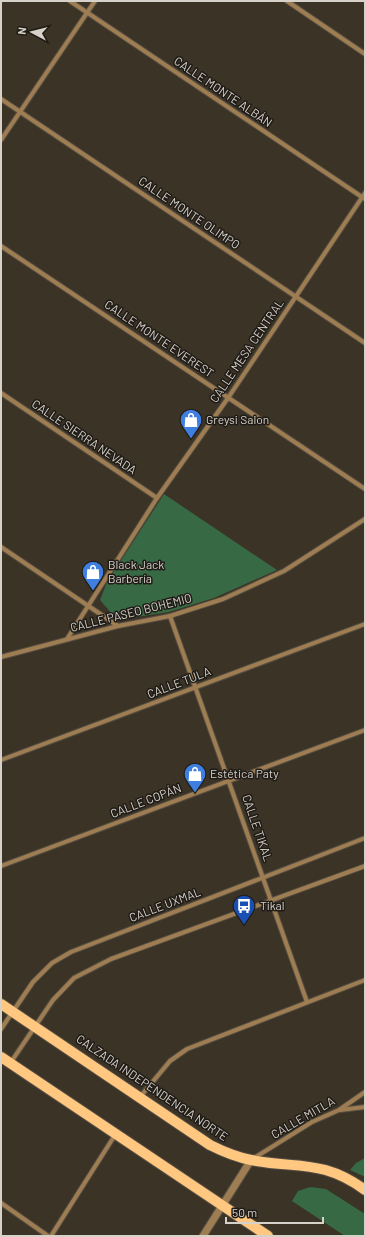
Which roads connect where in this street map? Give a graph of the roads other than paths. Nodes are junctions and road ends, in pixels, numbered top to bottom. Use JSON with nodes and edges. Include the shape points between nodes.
{"nodes":[{"id":1,"x":70,"y":1,"type":"edge"},
{"id":2,"x":95,"y":1,"type":"edge"},
{"id":3,"x":287,"y":1,"type":"edge"},
{"id":4,"x":87,"y":13,"type":"junction"},
{"id":5,"x":365,"y":54,"type":"edge"},
{"id":6,"x":1,"y":100,"type":"edge"},
{"id":7,"x":20,"y":112,"type":"junction"},
{"id":8,"x":1,"y":140,"type":"edge"},
{"id":9,"x":364,"y":196,"type":"edge"},
{"id":10,"x":1,"y":246,"type":"edge"},
{"id":11,"x":296,"y":296,"type":"junction"},
{"id":12,"x":365,"y":343,"type":"edge"},
{"id":13,"x":1,"y":393,"type":"edge"},
{"id":14,"x":228,"y":398,"type":"junction"},
{"id":15,"x":365,"y":490,"type":"edge"},
{"id":16,"x":157,"y":498,"type":"junction"},
{"id":17,"x":365,"y":519,"type":"edge"},
{"id":18,"x":1,"y":547,"type":"edge"},
{"id":19,"x":89,"y":606,"type":"junction"},
{"id":20,"x":170,"y":616,"type":"junction"},
{"id":21,"x":365,"y":624,"type":"edge"},
{"id":22,"x":118,"y":626,"type":"junction"},
{"id":23,"x":67,"y":640,"type":"junction"},
{"id":24,"x":1,"y":657,"type":"edge"},
{"id":25,"x":196,"y":687,"type":"junction"},
{"id":26,"x":365,"y":730,"type":"edge"},
{"id":27,"x":1,"y":760,"type":"edge"},
{"id":28,"x":229,"y":781,"type":"junction"},
{"id":29,"x":365,"y":838,"type":"edge"},
{"id":30,"x":1,"y":866,"type":"edge"},
{"id":31,"x":365,"y":866,"type":"edge"},
{"id":32,"x":263,"y":877,"type":"junction"},
{"id":33,"x":272,"y":900,"type":"junction"},
{"id":34,"x":365,"y":980,"type":"edge"},
{"id":35,"x":307,"y":1002,"type":"junction"},
{"id":36,"x":1,"y":1004,"type":"edge"},
{"id":37,"x":12,"y":1011,"type":"junction"},
{"id":38,"x":36,"y":1026,"type":"junction"},
{"id":39,"x":1,"y":1028,"type":"edge"},
{"id":40,"x":1,"y":1057,"type":"edge"},
{"id":41,"x":10,"y":1063,"type":"junction"},
{"id":42,"x":365,"y":1092,"type":"edge"},
{"id":43,"x":140,"y":1097,"type":"junction"},
{"id":44,"x":365,"y":1107,"type":"edge"},
{"id":45,"x":339,"y":1110,"type":"junction"},
{"id":46,"x":116,"y":1134,"type":"junction"},
{"id":47,"x":251,"y":1160,"type":"junction"},
{"id":48,"x":365,"y":1190,"type":"edge"},
{"id":49,"x":1,"y":1204,"type":"edge"},
{"id":50,"x":222,"y":1205,"type":"junction"},
{"id":51,"x":50,"y":1236,"type":"edge"},
{"id":52,"x":203,"y":1236,"type":"edge"},
{"id":53,"x":268,"y":1236,"type":"edge"}],
"edges":[{"from":1,"to":4,"type":"street","name":"CALLE MONTE ALBÁN"},
{"from":2,"to":4,"type":"street"},
{"from":3,"to":5,"type":"street"},
{"from":4,"to":7,"type":"street"},
{"from":4,"to":9,"type":"street","name":"CALLE MONTE ALBÁN"},
{"from":6,"to":7,"type":"street","name":"CALLE MONTE OLIMPO"},
{"from":7,"to":8,"type":"street"},
{"from":7,"to":11,"type":"street","name":"CALLE MONTE OLIMPO"},
{"from":9,"to":11,"type":"street","name":"CALLE MESA CENTRAL"},
{"from":10,"to":14,"type":"street","name":"CALLE MONTE EVEREST"},
{"from":11,"to":12,"type":"street","name":"CALLE MONTE OLIMPO"},
{"from":11,"to":14,"type":"street","name":"CALLE MESA CENTRAL"},
{"from":13,"to":16,"type":"street","name":"CALLE SIERRA NEVADA"},
{"from":14,"to":15,"type":"street","name":"CALLE MONTE EVEREST"},
{"from":14,"to":16,"type":"street","name":"CALLE MESA CENTRAL"},
{"from":16,"to":19,"type":"street","name":"CALLE MESA CENTRAL"},
{"from":17,"to":20,"type":"street","name":"CALLE PASEO BOHEMIO","via":[[284,570],[223,599]]},
{"from":18,"to":19,"type":"street"},
{"from":19,"to":22,"type":"street"},
{"from":19,"to":23,"type":"street","name":"CALLE MESA CENTRAL"},
{"from":20,"to":22,"type":"street","name":"CALLE PASEO BOHEMIO"},
{"from":20,"to":25,"type":"street","name":"CALLE TIKAL"},
{"from":21,"to":25,"type":"street","name":"CALLE TULA"},
{"from":22,"to":23,"type":"street","name":"CALLE PASEO BOHEMIO"},
{"from":23,"to":24,"type":"street","name":"CALLE PASEO BOHEMIO"},
{"from":25,"to":27,"type":"street","name":"CALLE TULA"},
{"from":25,"to":28,"type":"street","name":"CALLE TIKAL"},
{"from":26,"to":28,"type":"street","name":"CALLE COPÁN"},
{"from":28,"to":30,"type":"street","name":"CALLE COPÁN"},
{"from":28,"to":32,"type":"street","name":"CALLE TIKAL"},
{"from":29,"to":32,"type":"street","name":"CALLE UXMAL"},
{"from":31,"to":33,"type":"street"},
{"from":32,"to":33,"type":"street","name":"CALLE TIKAL"},
{"from":32,"to":37,"type":"street","name":"CALLE UXMAL","via":[[71,952],[52,963],[33,982]]},
{"from":33,"to":35,"type":"street","name":"CALLE TIKAL"},
{"from":33,"to":38,"type":"street","via":[[111,959],[74,978],[53,1000]]},
{"from":34,"to":35,"type":"street"},
{"from":35,"to":43,"type":"street","via":[[187,1049],[170,1061]]},
{"from":36,"to":37,"type":"main road","name":"CALZADA INDEPENDENCIA NORTE"},
{"from":37,"to":38,"type":"main road","name":"CALZADA INDEPENDENCIA NORTE"},
{"from":37,"to":39,"type":"street","name":"CALLE UXMAL"},
{"from":38,"to":41,"type":"street"},
{"from":38,"to":43,"type":"main road","name":"CALZADA INDEPENDENCIA NORTE"},
{"from":40,"to":41,"type":"main road"},
{"from":41,"to":46,"type":"main road"},
{"from":42,"to":45,"type":"street","name":"CALLE MITLA"},
{"from":43,"to":47,"type":"main road","name":"CALZADA INDEPENDENCIA NORTE","via":[[210,1145],[231,1155]]},
{"from":44,"to":45,"type":"street"},
{"from":45,"to":47,"type":"street","name":"CALLE MITLA","via":[[312,1122]]},
{"from":46,"to":50,"type":"main road"},
{"from":46,"to":51,"type":"street"},
{"from":47,"to":48,"type":"main road","name":"CALZADA INDEPENDENCIA NORTE","via":[[319,1167],[345,1176]]},
{"from":47,"to":50,"type":"street"},
{"from":49,"to":51,"type":"street"},
{"from":50,"to":52,"type":"street"},
{"from":50,"to":53,"type":"main road"}]}
